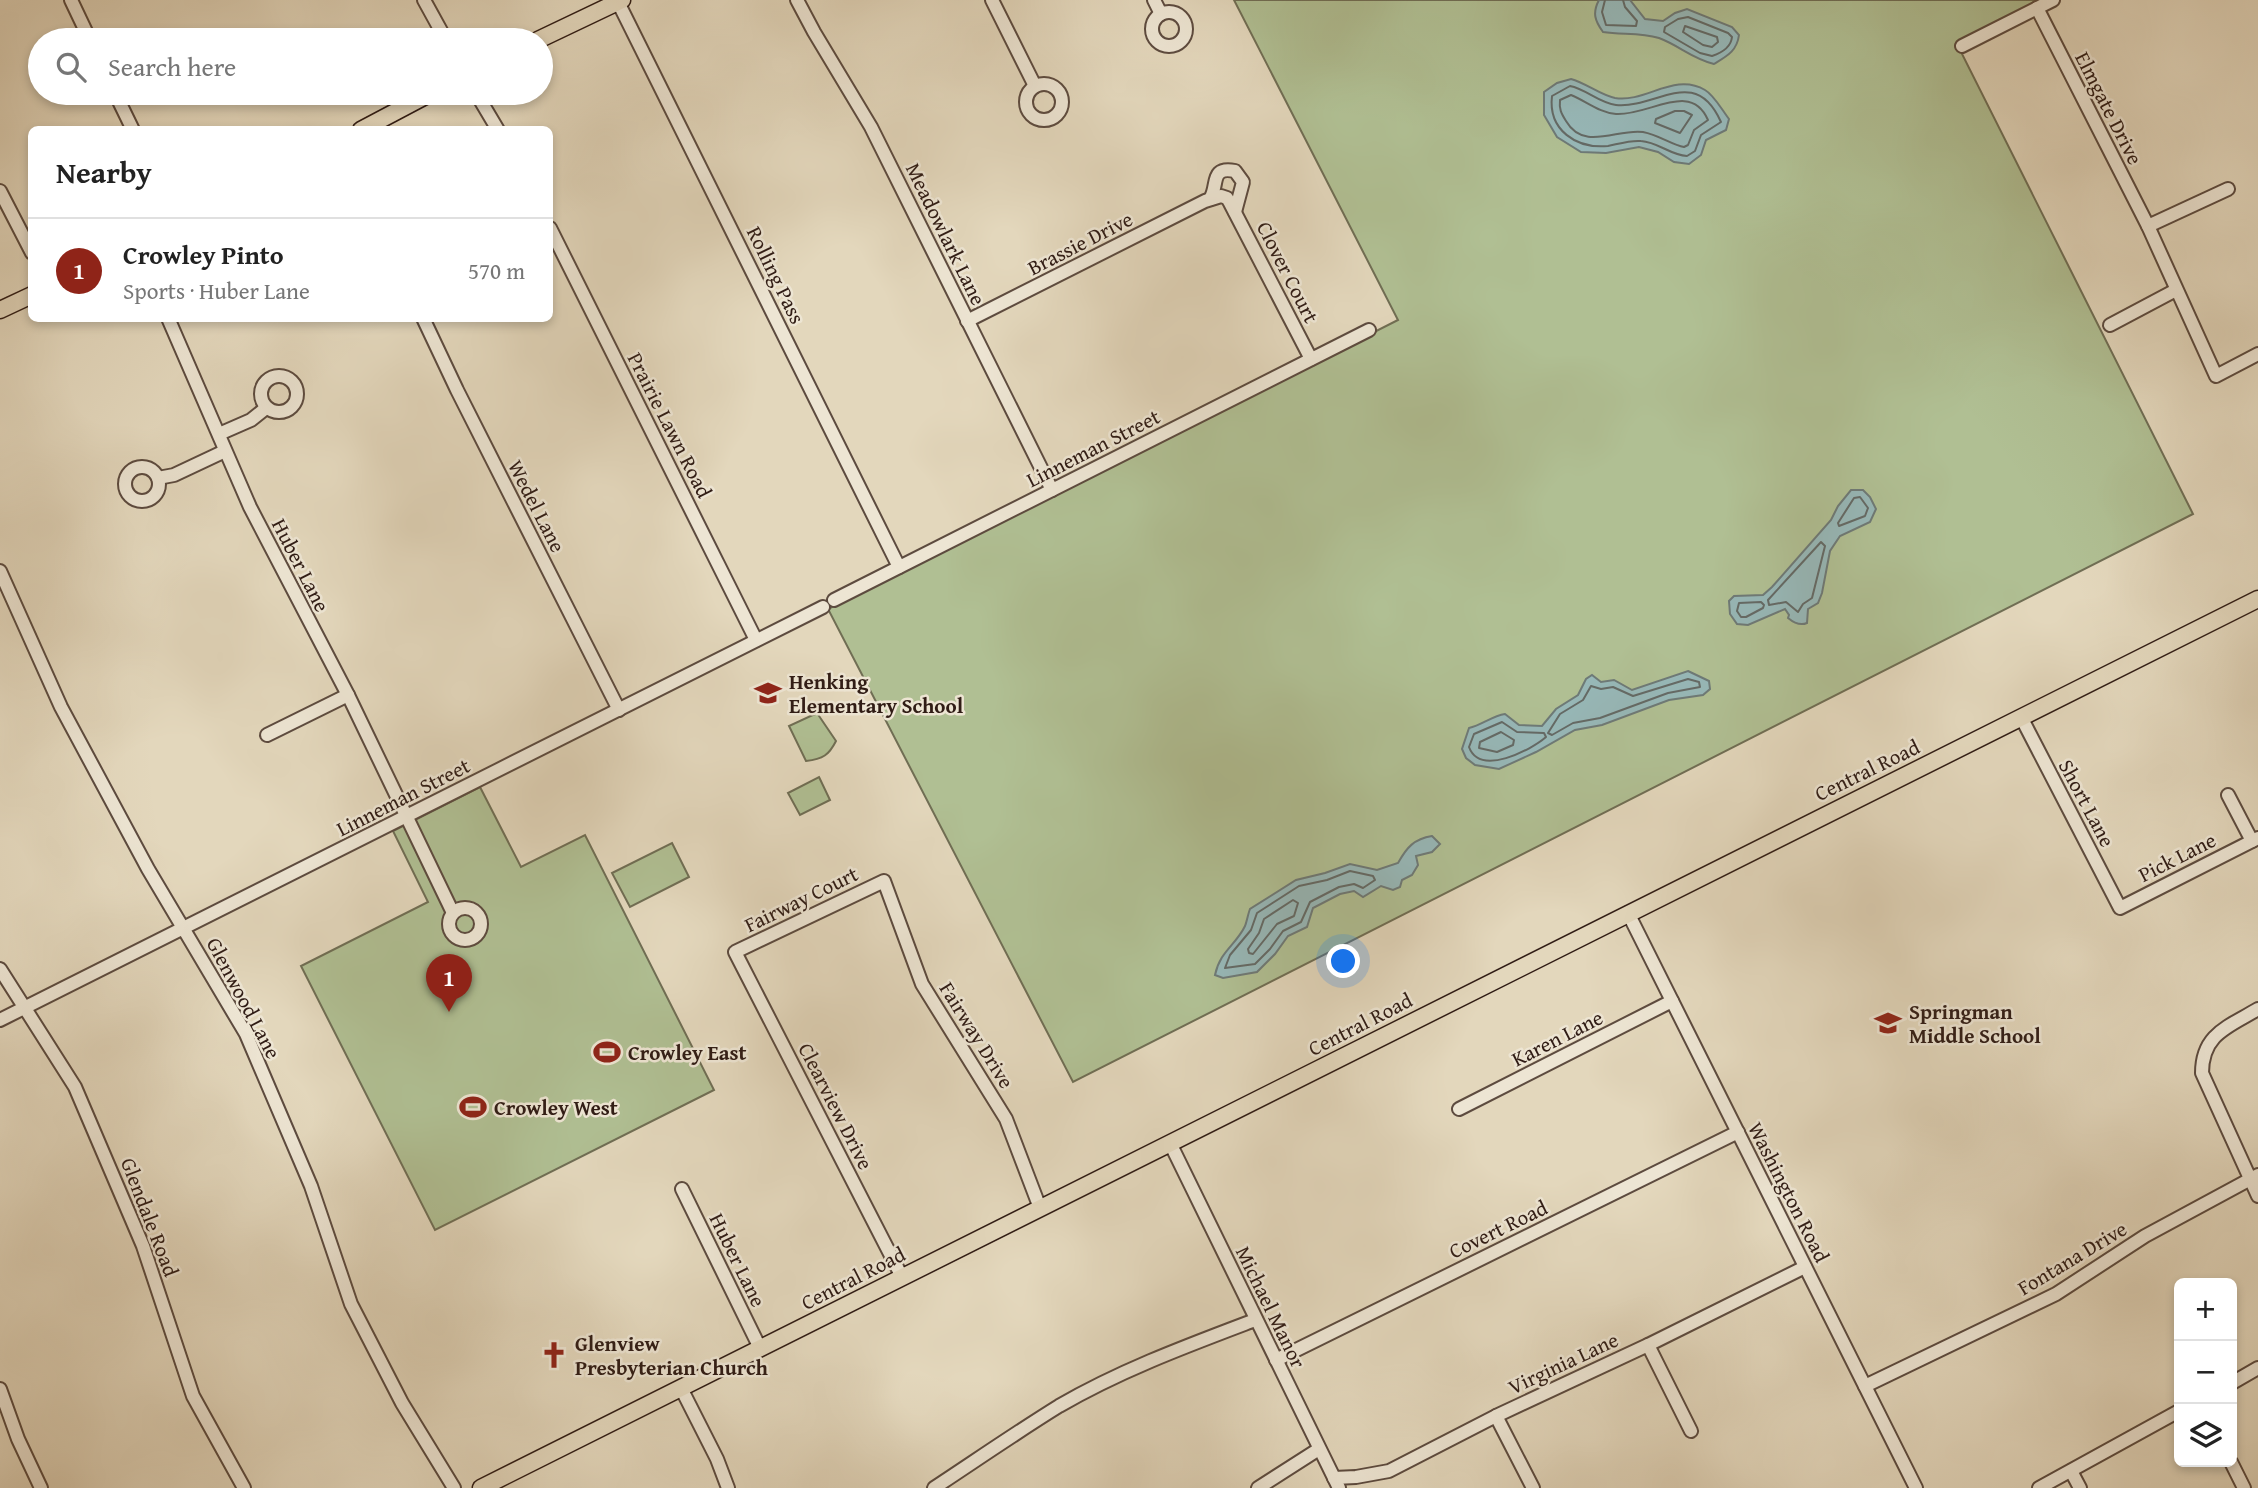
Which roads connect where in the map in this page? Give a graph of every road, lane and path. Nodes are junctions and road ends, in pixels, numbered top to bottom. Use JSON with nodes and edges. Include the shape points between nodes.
{"nodes":[{"id":1,"x":71,"y":0,"type":"edge"},
{"id":2,"x":424,"y":0,"type":"edge"},
{"id":3,"x":797,"y":0,"type":"edge"},
{"id":4,"x":992,"y":0,"type":"edge"},
{"id":5,"x":1154,"y":0,"type":"edge"},
{"id":6,"x":2053,"y":0,"type":"edge"},
{"id":7,"x":619,"y":1,"type":"edge"},
{"id":8,"x":2037,"y":8,"type":"junction"},
{"id":9,"x":1161,"y":14,"type":"dead end"},
{"id":10,"x":84,"y":28,"type":"edge"},
{"id":11,"x":439,"y":28,"type":"edge"},
{"id":12,"x":553,"y":33,"type":"edge"},
{"id":13,"x":1962,"y":46,"type":"dead end"},
{"id":14,"x":1035,"y":86,"type":"dead end"},
{"id":15,"x":121,"y":105,"type":"edge"},
{"id":16,"x":408,"y":105,"type":"edge"},
{"id":17,"x":483,"y":105,"type":"edge"},
{"id":18,"x":131,"y":126,"type":"edge"},
{"id":19,"x":369,"y":126,"type":"edge"},
{"id":20,"x":496,"y":126,"type":"edge"},
{"id":21,"x":2228,"y":189,"type":"dead end"},
{"id":22,"x":0,"y":191,"type":"edge"},
{"id":23,"x":1210,"y":199,"type":"junction"},
{"id":24,"x":1232,"y":207,"type":"junction"},
{"id":25,"x":2148,"y":226,"type":"junction"},
{"id":26,"x":553,"y":234,"type":"edge"},
{"id":27,"x":28,"y":245,"type":"edge"},
{"id":28,"x":2176,"y":290,"type":"junction"},
{"id":29,"x":28,"y":297,"type":"edge"},
{"id":30,"x":0,"y":310,"type":"edge"},
{"id":31,"x":967,"y":321,"type":"junction"},
{"id":32,"x":170,"y":322,"type":"edge"},
{"id":33,"x":425,"y":322,"type":"edge"},
{"id":34,"x":2110,"y":325,"type":"dead end"},
{"id":35,"x":1369,"y":330,"type":"dead end"},
{"id":36,"x":2258,"y":354,"type":"edge"},
{"id":37,"x":1311,"y":359,"type":"junction"},
{"id":38,"x":266,"y":408,"type":"dead end"},
{"id":39,"x":219,"y":434,"type":"junction"},
{"id":40,"x":225,"y":451,"type":"junction"},
{"id":41,"x":158,"y":478,"type":"dead end"},
{"id":42,"x":1052,"y":490,"type":"junction"},
{"id":43,"x":899,"y":567,"type":"junction"},
{"id":44,"x":0,"y":571,"type":"edge"},
{"id":45,"x":2258,"y":600,"type":"edge"},
{"id":46,"x":757,"y":640,"type":"junction"},
{"id":47,"x":348,"y":695,"type":"junction"},
{"id":48,"x":618,"y":709,"type":"junction"},
{"id":49,"x":2021,"y":717,"type":"junction"},
{"id":50,"x":267,"y":735,"type":"dead end"},
{"id":51,"x":2228,"y":795,"type":"dead end"},
{"id":52,"x":406,"y":817,"type":"junction"},
{"id":53,"x":2255,"y":840,"type":"edge"},
{"id":54,"x":884,"y":881,"type":"joint"},
{"id":55,"x":2120,"y":908,"type":"joint"},
{"id":56,"x":453,"y":913,"type":"dead end"},
{"id":57,"x":1628,"y":913,"type":"junction"},
{"id":58,"x":184,"y":928,"type":"junction"},
{"id":59,"x":735,"y":952,"type":"joint"},
{"id":60,"x":0,"y":969,"type":"edge"},
{"id":61,"x":1672,"y":1001,"type":"junction"},
{"id":62,"x":25,"y":1007,"type":"junction"},
{"id":63,"x":2258,"y":1009,"type":"edge"},
{"id":64,"x":0,"y":1020,"type":"edge"},
{"id":65,"x":1459,"y":1109,"type":"dead end"},
{"id":66,"x":1738,"y":1132,"type":"junction"},
{"id":67,"x":1170,"y":1143,"type":"junction"},
{"id":68,"x":2254,"y":1177,"type":"edge"},
{"id":69,"x":682,"y":1189,"type":"dead end"},
{"id":70,"x":2258,"y":1196,"type":"edge"},
{"id":71,"x":1040,"y":1208,"type":"junction"},
{"id":72,"x":1805,"y":1267,"type":"junction"},
{"id":73,"x":902,"y":1277,"type":"junction"},
{"id":74,"x":1255,"y":1320,"type":"junction"},
{"id":75,"x":1648,"y":1345,"type":"junction"},
{"id":76,"x":760,"y":1348,"type":"junction"},
{"id":77,"x":1276,"y":1360,"type":"junction"},
{"id":78,"x":2258,"y":1368,"type":"edge"},
{"id":79,"x":2237,"y":1380,"type":"edge"},
{"id":80,"x":1865,"y":1386,"type":"junction"},
{"id":81,"x":681,"y":1388,"type":"junction"},
{"id":82,"x":0,"y":1389,"type":"edge"},
{"id":83,"x":2174,"y":1414,"type":"edge"},
{"id":84,"x":1496,"y":1416,"type":"junction"},
{"id":85,"x":1691,"y":1431,"type":"dead end"},
{"id":86,"x":1319,"y":1449,"type":"junction"},
{"id":87,"x":2234,"y":1467,"type":"edge"},
{"id":88,"x":2071,"y":1471,"type":"junction"},
{"id":89,"x":1336,"y":1483,"type":"edge"},
{"id":90,"x":487,"y":1487,"type":"edge"},
{"id":91,"x":41,"y":1488,"type":"edge"},
{"id":92,"x":244,"y":1488,"type":"edge"},
{"id":93,"x":454,"y":1488,"type":"edge"},
{"id":94,"x":728,"y":1488,"type":"edge"},
{"id":95,"x":934,"y":1488,"type":"edge"},
{"id":96,"x":1258,"y":1488,"type":"edge"},
{"id":97,"x":1533,"y":1488,"type":"edge"},
{"id":98,"x":1916,"y":1488,"type":"edge"},
{"id":99,"x":2039,"y":1488,"type":"edge"},
{"id":100,"x":2080,"y":1488,"type":"edge"},
{"id":101,"x":2244,"y":1488,"type":"edge"}],
"edges":[{"from":1,"to":10,"type":"street"},
{"from":2,"to":11,"type":"street"},
{"from":3,"to":31,"type":"street","name":"Meadowlark Lane","via":[[871,127]]},
{"from":4,"to":14,"type":"street"},
{"from":5,"to":9,"type":"street"},
{"from":6,"to":8,"type":"street"},
{"from":7,"to":12,"type":"main road"},
{"from":7,"to":43,"type":"street","name":"Rolling Pass"},
{"from":8,"to":13,"type":"street"},
{"from":8,"to":25,"type":"street","name":"Elmgate Drive"},
{"from":15,"to":18,"type":"street"},
{"from":16,"to":19,"type":"main road"},
{"from":17,"to":20,"type":"street"},
{"from":21,"to":25,"type":"street"},
{"from":22,"to":27,"type":"street"},
{"from":23,"to":24,"type":"street","via":[[1227,198]]},
{"from":23,"to":24,"type":"street","via":[[1217,175],[1235,171],[1243,182]]},
{"from":23,"to":31,"type":"street","name":"Brassie Drive"},
{"from":24,"to":37,"type":"street","name":"Clover Court"},
{"from":25,"to":28,"type":"street","name":"Elmgate Drive"},
{"from":26,"to":46,"type":"street","name":"Prairie Lawn Road"},
{"from":28,"to":34,"type":"street"},
{"from":28,"to":36,"type":"street","name":"Elmgate Drive","via":[[2216,376]]},
{"from":29,"to":30,"type":"main road"},
{"from":31,"to":42,"type":"street","name":"Meadowlark Lane"},
{"from":32,"to":39,"type":"street","name":"Huber Lane"},
{"from":33,"to":48,"type":"street","name":"Wedel Lane"},
{"from":35,"to":37,"type":"street","name":"Linneman Street"},
{"from":37,"to":42,"type":"street","name":"Linneman Street"},
{"from":38,"to":39,"type":"street"},
{"from":39,"to":40,"type":"street","name":"Huber Lane"},
{"from":40,"to":41,"type":"street"},
{"from":40,"to":47,"type":"street","name":"Huber Lane","via":[[276,561]]},
{"from":42,"to":43,"type":"street","name":"Linneman Street"},
{"from":43,"to":46,"type":"street","name":"Linneman Street"},
{"from":44,"to":58,"type":"street","name":"Glenwood Lane","via":[[61,707]]},
{"from":45,"to":49,"type":"main road","name":"Central Road"},
{"from":46,"to":48,"type":"street","name":"Linneman Street"},
{"from":47,"to":50,"type":"street"},
{"from":47,"to":52,"type":"street","name":"Huber Lane"},
{"from":48,"to":52,"type":"street","name":"Linneman Street"},
{"from":49,"to":55,"type":"street","name":"Short Lane"},
{"from":49,"to":57,"type":"main road","name":"Central Road"},
{"from":51,"to":53,"type":"street","name":"Pick Lane"},
{"from":52,"to":56,"type":"street","name":"Huber Lane"},
{"from":52,"to":58,"type":"street","name":"Linneman Street"},
{"from":53,"to":55,"type":"street","name":"Pick Lane"},
{"from":54,"to":59,"type":"street","name":"Fairway Court"},
{"from":54,"to":71,"type":"street","name":"Fairway Drive","via":[[922,984],[1006,1119]]},
{"from":57,"to":61,"type":"street","name":"Washington Road"},
{"from":57,"to":67,"type":"main road","name":"Central Road"},
{"from":58,"to":62,"type":"street","name":"Linneman Street"},
{"from":58,"to":93,"type":"street","name":"Glenwood Lane","via":[[246,1034],[311,1186],[351,1304],[402,1403]]},
{"from":59,"to":73,"type":"street","name":"Clearview Drive"},
{"from":60,"to":62,"type":"street","name":"Glendale Road"},
{"from":61,"to":65,"type":"street","name":"Karen Lane"},
{"from":61,"to":66,"type":"street","name":"Washington Road"},
{"from":62,"to":64,"type":"street","name":"Linneman Street"},
{"from":62,"to":92,"type":"street","name":"Glendale Road","via":[[75,1087],[143,1246],[193,1396]]},
{"from":63,"to":68,"type":"street","via":[[2219,1032],[2202,1056],[2202,1073]]},
{"from":66,"to":72,"type":"street","name":"Washington Road"},
{"from":66,"to":77,"type":"street","name":"Covert Road"},
{"from":67,"to":71,"type":"main road","name":"Central Road"},
{"from":67,"to":74,"type":"street","name":"Michael Manor"},
{"from":68,"to":70,"type":"street"},
{"from":68,"to":80,"type":"street","name":"Fontana Drive","via":[[2145,1236],[2056,1294]]},
{"from":69,"to":76,"type":"street","name":"Huber Lane"},
{"from":71,"to":73,"type":"main road","name":"Central Road"},
{"from":72,"to":75,"type":"street","name":"Virginia Lane"},
{"from":72,"to":80,"type":"street","name":"Washington Road"},
{"from":73,"to":76,"type":"main road","name":"Central Road"},
{"from":74,"to":77,"type":"street","name":"Michael Manor"},
{"from":74,"to":95,"type":"street","via":[[1168,1353],[1060,1406]]},
{"from":75,"to":84,"type":"street","name":"Virginia Lane"},
{"from":75,"to":85,"type":"street"},
{"from":76,"to":81,"type":"main road","name":"Central Road"},
{"from":77,"to":86,"type":"street","name":"Michael Manor"},
{"from":78,"to":79,"type":"street"},
{"from":80,"to":98,"type":"street","name":"Washington Road"},
{"from":81,"to":90,"type":"main road","name":"Central Road"},
{"from":81,"to":94,"type":"street"},
{"from":82,"to":91,"type":"street"},
{"from":83,"to":88,"type":"street"},
{"from":84,"to":89,"type":"street","name":"Virginia Lane","via":[[1389,1471]]},
{"from":84,"to":97,"type":"street"},
{"from":86,"to":89,"type":"street","name":"Michael Manor"},
{"from":86,"to":96,"type":"street"},
{"from":87,"to":101,"type":"street"},
{"from":88,"to":99,"type":"street"},
{"from":88,"to":100,"type":"street"}]}
